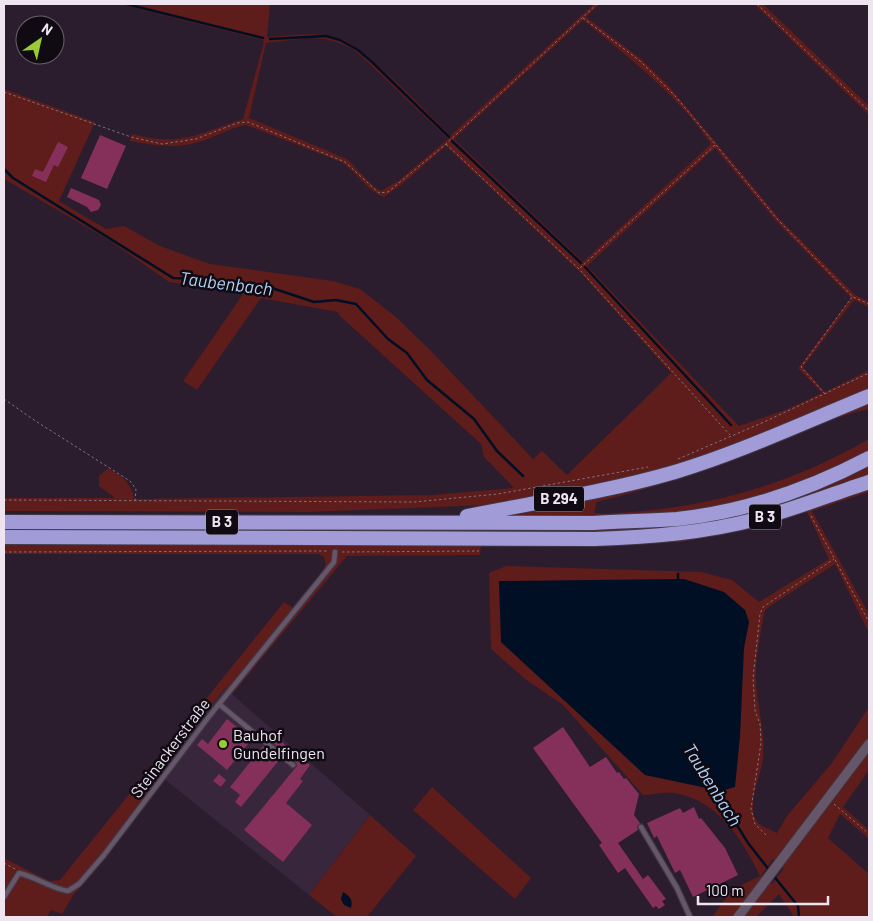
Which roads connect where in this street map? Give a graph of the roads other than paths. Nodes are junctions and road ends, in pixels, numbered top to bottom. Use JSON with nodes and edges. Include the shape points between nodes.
{"nodes":[{"id":1,"x":869,"y":396,"type":"edge"},
{"id":2,"x":869,"y":458,"type":"edge"},
{"id":3,"x":869,"y":476,"type":"edge"},
{"id":4,"x":869,"y":482,"type":"edge"},
{"id":5,"x":845,"y":490,"type":"junction"},
{"id":6,"x":440,"y":521,"type":"junction"},
{"id":7,"x":4,"y":522,"type":"edge"},
{"id":8,"x":4,"y":537,"type":"edge"},
{"id":9,"x":335,"y":552,"type":"road end"},
{"id":10,"x":219,"y":704,"type":"junction"},
{"id":11,"x":869,"y":744,"type":"edge"},
{"id":12,"x":294,"y":765,"type":"dead end"},
{"id":13,"x":642,"y":827,"type":"dead end"},
{"id":14,"x":4,"y":897,"type":"edge"},
{"id":15,"x":690,"y":917,"type":"edge"},
{"id":16,"x":738,"y":917,"type":"edge"}],
"edges":[{"from":1,"to":6,"type":"highway","number":"B 294","via":[[676,472],[601,492]]},
{"from":2,"to":6,"type":"highway","number":"B 3","via":[[787,494],[736,509],[690,517],[593,523]]},
{"from":3,"to":5,"type":"highway","number":"B 3"},
{"from":4,"to":5,"type":"highway"},
{"from":5,"to":8,"type":"highway","number":"B 3","via":[[742,523],[682,534],[639,537],[520,540]]},
{"from":6,"to":7,"type":"highway","number":"B 3"},
{"from":9,"to":10,"type":"lane","name":"Steinackerstraße","via":[[334,562]]},
{"from":10,"to":12,"type":"lane"},
{"from":10,"to":14,"type":"lane","name":"Steinackerstraße","via":[[104,855],[78,884],[68,891],[60,890],[33,876],[19,873]]},
{"from":11,"to":16,"type":"street"},
{"from":13,"to":15,"type":"lane"}]}
